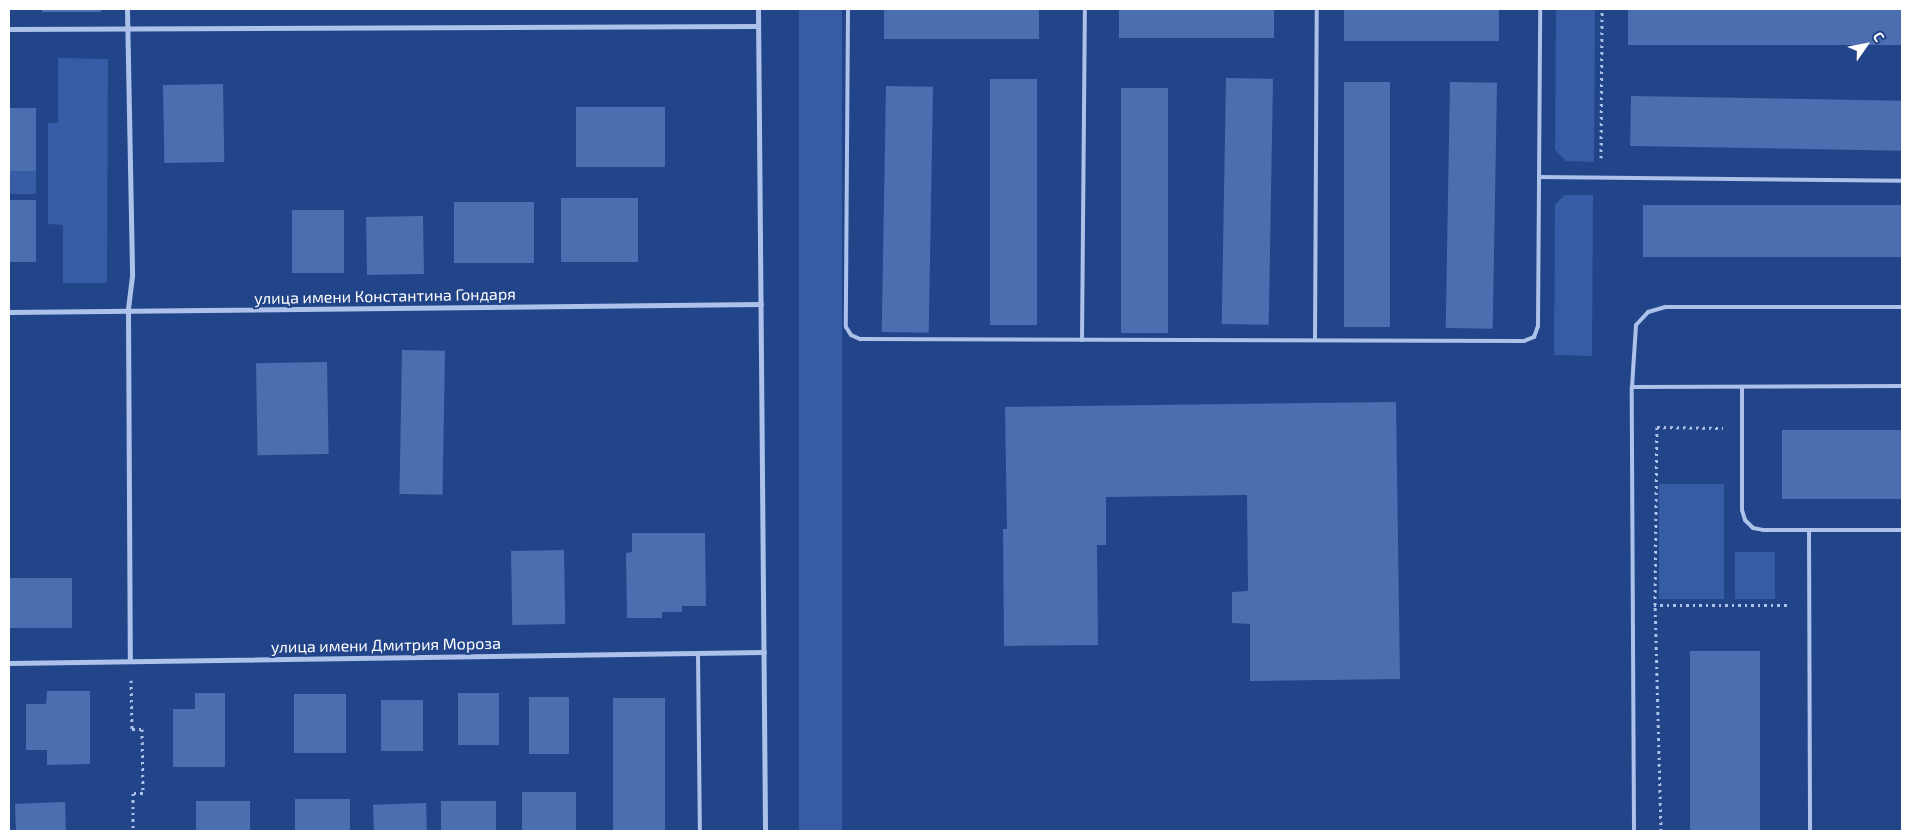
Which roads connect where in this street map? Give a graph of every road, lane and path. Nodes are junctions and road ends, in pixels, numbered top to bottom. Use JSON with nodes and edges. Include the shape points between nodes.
{"nodes":[{"id":1,"x":128,"y":9,"type":"edge"},
{"id":2,"x":758,"y":9,"type":"edge"},
{"id":3,"x":848,"y":9,"type":"edge"},
{"id":4,"x":1085,"y":9,"type":"edge"},
{"id":5,"x":1317,"y":9,"type":"edge"},
{"id":6,"x":1540,"y":9,"type":"edge"},
{"id":7,"x":1602,"y":9,"type":"edge"},
{"id":8,"x":758,"y":26,"type":"junction"},
{"id":9,"x":128,"y":27,"type":"junction"},
{"id":10,"x":9,"y":29,"type":"edge"},
{"id":11,"x":1539,"y":177,"type":"junction"},
{"id":12,"x":1600,"y":178,"type":"junction"},
{"id":13,"x":1902,"y":181,"type":"edge"},
{"id":14,"x":761,"y":304,"type":"junction"},
{"id":15,"x":1902,"y":307,"type":"edge"},
{"id":16,"x":128,"y":311,"type":"junction"},
{"id":17,"x":9,"y":312,"type":"edge"},
{"id":18,"x":1082,"y":340,"type":"junction"},
{"id":19,"x":1315,"y":340,"type":"junction"},
{"id":20,"x":1902,"y":386,"type":"edge"},
{"id":21,"x":1632,"y":387,"type":"junction"},
{"id":22,"x":1742,"y":387,"type":"junction"},
{"id":23,"x":1742,"y":428,"type":"junction"},
{"id":24,"x":1809,"y":530,"type":"junction"},
{"id":25,"x":1902,"y":530,"type":"edge"},
{"id":26,"x":1633,"y":605,"type":"junction"},
{"id":27,"x":1656,"y":605,"type":"junction"},
{"id":28,"x":1809,"y":605,"type":"junction"},
{"id":29,"x":764,"y":652,"type":"junction"},
{"id":30,"x":698,"y":653,"type":"junction"},
{"id":31,"x":130,"y":661,"type":"junction"},
{"id":32,"x":9,"y":663,"type":"edge"},
{"id":33,"x":133,"y":831,"type":"edge"},
{"id":34,"x":700,"y":831,"type":"edge"},
{"id":35,"x":765,"y":831,"type":"edge"},
{"id":36,"x":1634,"y":831,"type":"edge"},
{"id":37,"x":1661,"y":831,"type":"edge"},
{"id":38,"x":1810,"y":831,"type":"edge"}],
"edges":[{"from":1,"to":9,"type":"street"},
{"from":2,"to":8,"type":"street"},
{"from":3,"to":18,"type":"lane","via":[[846,327],[851,335],[860,339]]},
{"from":4,"to":18,"type":"lane"},
{"from":5,"to":19,"type":"lane"},
{"from":6,"to":11,"type":"lane"},
{"from":7,"to":12,"type":"path"},
{"from":8,"to":9,"type":"street"},
{"from":8,"to":14,"type":"street"},
{"from":9,"to":10,"type":"street"},
{"from":9,"to":16,"type":"street","via":[[132,276]]},
{"from":11,"to":12,"type":"lane"},
{"from":11,"to":19,"type":"lane","via":[[1538,326],[1534,337],[1524,341]]},
{"from":12,"to":13,"type":"lane"},
{"from":14,"to":16,"type":"street","name":"улица имени Константина Гондаря"},
{"from":14,"to":29,"type":"street"},
{"from":15,"to":21,"type":"lane","via":[[1664,307],[1648,312],[1636,325]]},
{"from":16,"to":17,"type":"street","name":"улица имени Константина Гондаря"},
{"from":16,"to":31,"type":"street"},
{"from":18,"to":19,"type":"lane"},
{"from":20,"to":22,"type":"lane"},
{"from":21,"to":22,"type":"lane"},
{"from":21,"to":26,"type":"lane"},
{"from":22,"to":23,"type":"lane"},
{"from":23,"to":24,"type":"lane","via":[[1742,510],[1745,520],[1753,528],[1763,530]]},
{"from":23,"to":27,"type":"path","via":[[1657,427]]},
{"from":24,"to":25,"type":"lane"},
{"from":24,"to":28,"type":"lane"},
{"from":26,"to":27,"type":"path"},
{"from":26,"to":36,"type":"lane"},
{"from":27,"to":28,"type":"path"},
{"from":27,"to":37,"type":"path"},
{"from":28,"to":38,"type":"lane"},
{"from":29,"to":30,"type":"street","name":"улица имени Дмитрия Мороза"},
{"from":29,"to":35,"type":"street"},
{"from":30,"to":31,"type":"street","name":"улица имени Дмитрия Мороза"},
{"from":30,"to":34,"type":"lane"},
{"from":31,"to":32,"type":"street","name":"улица имени Дмитрия Мороза"},
{"from":31,"to":33,"type":"path","via":[[132,729],[142,729],[143,793],[132,793]]}]}
